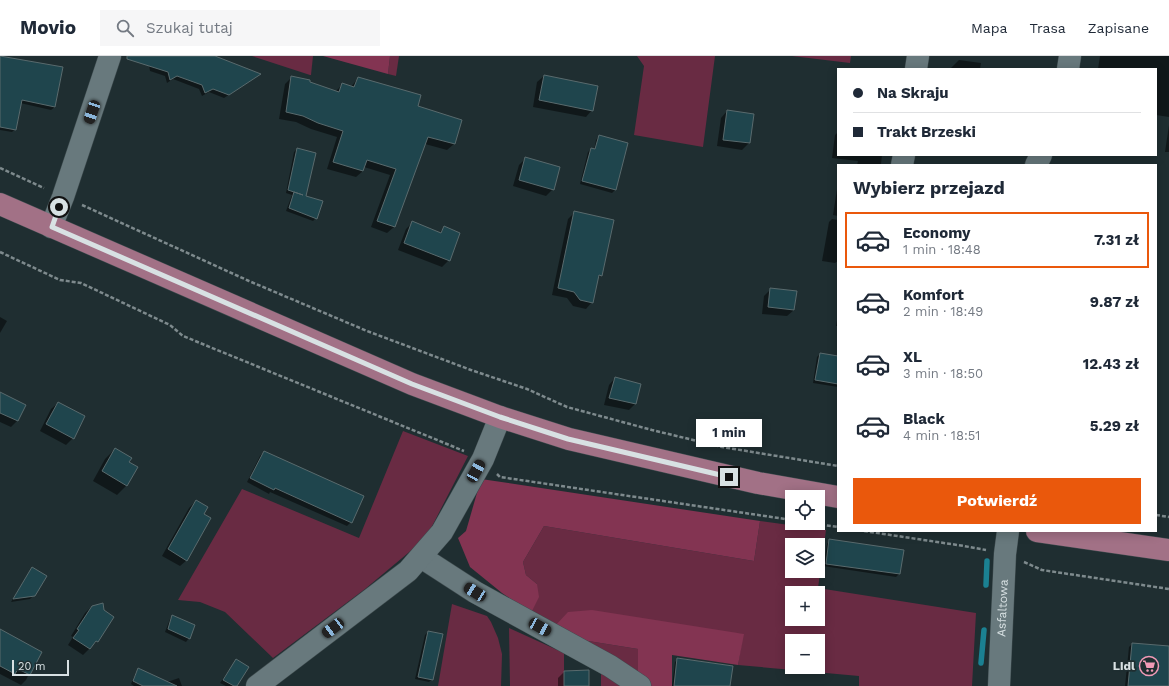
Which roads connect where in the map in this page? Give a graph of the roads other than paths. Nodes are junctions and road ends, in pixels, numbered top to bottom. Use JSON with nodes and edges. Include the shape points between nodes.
{"nodes":[{"id":1,"x":110,"y":56,"type":"edge"},
{"id":2,"x":918,"y":56,"type":"edge"},
{"id":3,"x":1070,"y":56,"type":"edge"},
{"id":4,"x":916,"y":68,"type":"edge"},
{"id":5,"x":1068,"y":68,"type":"edge"},
{"id":6,"x":0,"y":204,"type":"edge"},
{"id":7,"x":52,"y":227,"type":"junction"},
{"id":8,"x":500,"y":417,"type":"junction"},
{"id":9,"x":837,"y":497,"type":"edge"},
{"id":10,"x":1008,"y":532,"type":"edge"},
{"id":11,"x":1044,"y":532,"type":"edge"},
{"id":12,"x":1169,"y":550,"type":"edge"},
{"id":13,"x":421,"y":557,"type":"junction"},
{"id":14,"x":257,"y":686,"type":"edge"},
{"id":15,"x":640,"y":686,"type":"edge"},
{"id":16,"x":999,"y":686,"type":"edge"}],
"edges":[{"from":1,"to":7,"type":"street"},
{"from":2,"to":4,"type":"street"},
{"from":3,"to":5,"type":"street"},
{"from":6,"to":7,"type":"main road"},
{"from":7,"to":8,"type":"main road","via":[[412,384]]},
{"from":8,"to":9,"type":"main road","via":[[568,439],[758,484]]},
{"from":8,"to":13,"type":"street","via":[[483,459],[442,532]]},
{"from":10,"to":16,"type":"street","name":"Asfaltowa"},
{"from":11,"to":12,"type":"main road"},
{"from":13,"to":14,"type":"street","via":[[408,571]]},
{"from":13,"to":15,"type":"street","via":[[475,592],[610,666]]}]}
